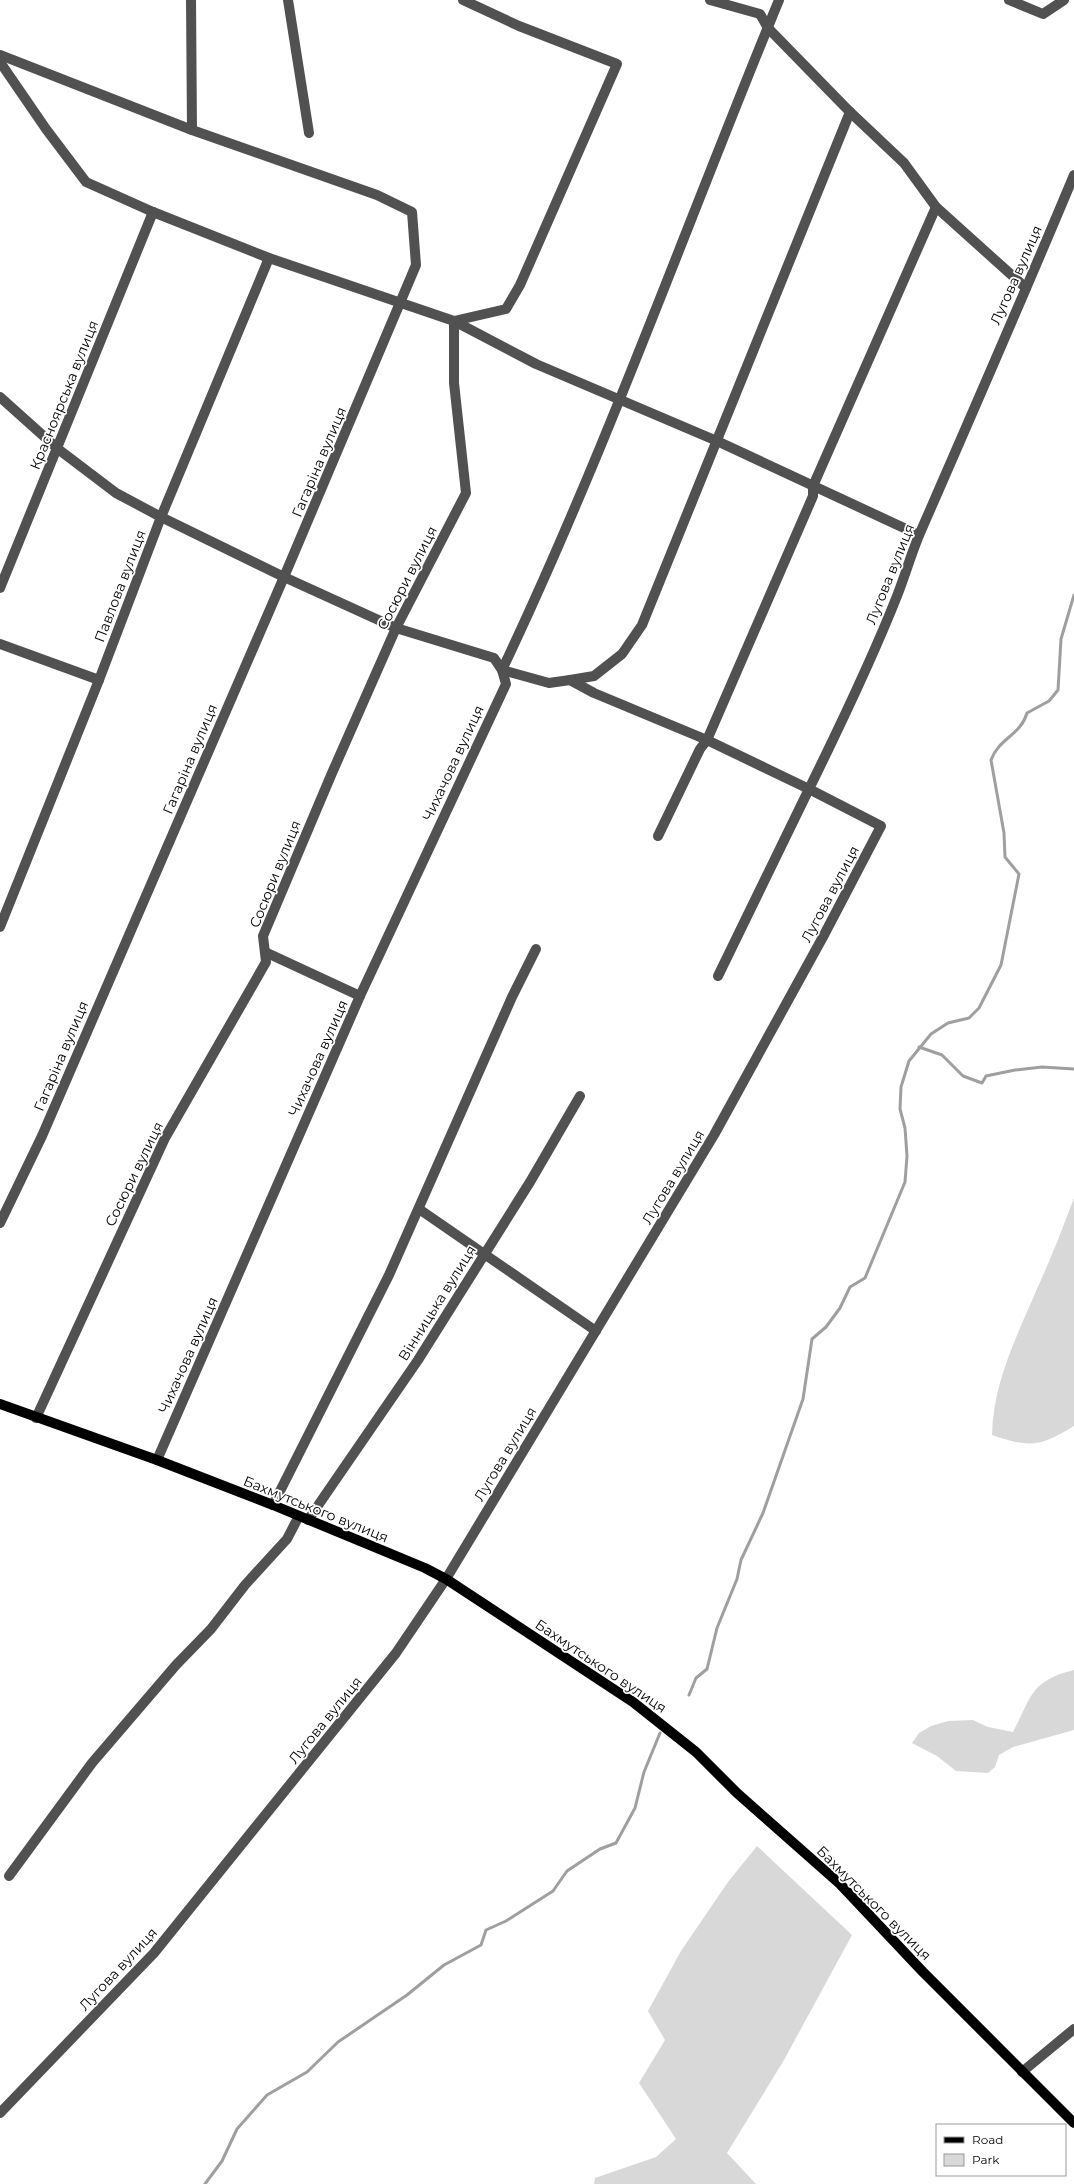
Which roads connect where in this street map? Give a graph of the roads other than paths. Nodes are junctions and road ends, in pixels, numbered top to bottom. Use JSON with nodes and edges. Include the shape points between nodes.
{"nodes":[{"id":1,"x":191,"y":0,"type":"edge"},
{"id":2,"x":288,"y":0,"type":"edge"},
{"id":3,"x":463,"y":0,"type":"edge"},
{"id":4,"x":710,"y":0,"type":"edge"},
{"id":5,"x":779,"y":0,"type":"edge"},
{"id":6,"x":1008,"y":0,"type":"edge"},
{"id":7,"x":1064,"y":0,"type":"edge"},
{"id":8,"x":768,"y":28,"type":"junction"},
{"id":9,"x":0,"y":55,"type":"edge"},
{"id":10,"x":0,"y":62,"type":"edge"},
{"id":11,"x":850,"y":112,"type":"junction"},
{"id":12,"x":192,"y":130,"type":"junction"},
{"id":13,"x":309,"y":133,"type":"dead end"},
{"id":14,"x":1074,"y":175,"type":"edge"},
{"id":15,"x":936,"y":207,"type":"junction"},
{"id":16,"x":153,"y":212,"type":"junction"},
{"id":17,"x":269,"y":258,"type":"junction"},
{"id":18,"x":1026,"y":288,"type":"junction"},
{"id":19,"x":401,"y":304,"type":"junction"},
{"id":20,"x":454,"y":321,"type":"junction"},
{"id":21,"x":0,"y":397,"type":"edge"},
{"id":22,"x":620,"y":399,"type":"junction"},
{"id":23,"x":717,"y":441,"type":"junction"},
{"id":24,"x":58,"y":449,"type":"junction"},
{"id":25,"x":813,"y":486,"type":"junction"},
{"id":26,"x":161,"y":517,"type":"junction"},
{"id":27,"x":919,"y":535,"type":"junction"},
{"id":28,"x":284,"y":577,"type":"junction"},
{"id":29,"x":0,"y":588,"type":"edge"},
{"id":30,"x":396,"y":628,"type":"junction"},
{"id":31,"x":0,"y":644,"type":"edge"},
{"id":32,"x":502,"y":670,"type":"junction"},
{"id":33,"x":99,"y":680,"type":"junction"},
{"id":34,"x":570,"y":680,"type":"junction"},
{"id":35,"x":707,"y":740,"type":"junction"},
{"id":36,"x":809,"y":789,"type":"junction"},
{"id":37,"x":658,"y":836,"type":"dead end"},
{"id":38,"x":0,"y":927,"type":"edge"},
{"id":39,"x":536,"y":948,"type":"dead end"},
{"id":40,"x":265,"y":952,"type":"junction"},
{"id":41,"x":718,"y":976,"type":"dead end"},
{"id":42,"x":360,"y":996,"type":"junction"},
{"id":43,"x":580,"y":1096,"type":"dead end"},
{"id":44,"x":419,"y":1209,"type":"junction"},
{"id":45,"x":0,"y":1223,"type":"edge"},
{"id":46,"x":484,"y":1254,"type":"junction"},
{"id":47,"x":596,"y":1330,"type":"junction"},
{"id":48,"x":0,"y":1404,"type":"edge"},
{"id":49,"x":36,"y":1418,"type":"junction"},
{"id":50,"x":157,"y":1460,"type":"junction"},
{"id":51,"x":273,"y":1505,"type":"junction"},
{"id":52,"x":303,"y":1518,"type":"junction"},
{"id":53,"x":446,"y":1578,"type":"junction"},
{"id":54,"x":9,"y":1876,"type":"dead end"},
{"id":55,"x":1074,"y":2029,"type":"edge"},
{"id":56,"x":1022,"y":2072,"type":"junction"},
{"id":57,"x":0,"y":2113,"type":"edge"},
{"id":58,"x":1074,"y":2123,"type":"edge"}],
"edges":[{"from":1,"to":12,"type":"street"},
{"from":2,"to":13,"type":"street"},
{"from":3,"to":20,"type":"street","via":[[518,26],[617,64],[520,285],[506,309]]},
{"from":4,"to":8,"type":"street","via":[[760,14]]},
{"from":5,"to":8,"type":"street"},
{"from":6,"to":7,"type":"street","via":[[1043,14]]},
{"from":8,"to":11,"type":"street"},
{"from":8,"to":22,"type":"street"},
{"from":9,"to":12,"type":"street"},
{"from":10,"to":16,"type":"street","via":[[86,182]]},
{"from":11,"to":15,"type":"street","via":[[904,163]]},
{"from":11,"to":23,"type":"street"},
{"from":12,"to":19,"type":"street","name":"Гагаріна вулиця","via":[[378,195],[412,212],[416,265]]},
{"from":14,"to":18,"type":"street","name":"Лугова вулиця"},
{"from":15,"to":18,"type":"street"},
{"from":15,"to":25,"type":"street"},
{"from":16,"to":17,"type":"street"},
{"from":16,"to":24,"type":"street","name":"Красноярська вулиця"},
{"from":17,"to":19,"type":"street"},
{"from":17,"to":26,"type":"street","name":"Павлова вулиця"},
{"from":18,"to":27,"type":"street","name":"Лугова вулиця"},
{"from":19,"to":20,"type":"street"},
{"from":19,"to":28,"type":"street","name":"Гагаріна вулиця"},
{"from":20,"to":22,"type":"street","via":[[536,364]]},
{"from":20,"to":30,"type":"street","name":"Сосюри вулиця","via":[[454,383],[466,494]]},
{"from":21,"to":24,"type":"street"},
{"from":22,"to":23,"type":"street"},
{"from":22,"to":32,"type":"street","via":[[543,584]]},
{"from":23,"to":25,"type":"street"},
{"from":23,"to":34,"type":"street","via":[[642,625],[622,654],[594,676]]},
{"from":24,"to":26,"type":"street","via":[[116,493]]},
{"from":24,"to":29,"type":"street","name":"Красноярська вулиця"},
{"from":25,"to":27,"type":"street"},
{"from":25,"to":35,"type":"street","via":[[813,496]]},
{"from":26,"to":28,"type":"street"},
{"from":26,"to":33,"type":"street","name":"Павлова вулиця"},
{"from":27,"to":36,"type":"street","name":"Лугова вулиця","via":[[897,596],[856,693]]},
{"from":28,"to":30,"type":"street"},
{"from":28,"to":45,"type":"street","name":"Гагаріна вулиця","via":[[42,1136]]},
{"from":30,"to":32,"type":"street","via":[[494,658]]},
{"from":30,"to":40,"type":"street","name":"Сосюри вулиця","via":[[263,936]]},
{"from":31,"to":33,"type":"street"},
{"from":32,"to":34,"type":"street","via":[[549,683]]},
{"from":32,"to":42,"type":"street","name":"Чихачова вулиця","via":[[506,684]]},
{"from":33,"to":38,"type":"street","name":"Павлова вулиця"},
{"from":34,"to":35,"type":"street","via":[[594,693]]},
{"from":35,"to":36,"type":"street"},
{"from":35,"to":37,"type":"street","via":[[700,749]]},
{"from":36,"to":41,"type":"street"},
{"from":36,"to":47,"type":"street","name":"Лугова вулиця","via":[[882,826],[714,1135]]},
{"from":39,"to":44,"type":"street"},
{"from":40,"to":42,"type":"street"},
{"from":40,"to":49,"type":"street","name":"Сосюри вулиця","via":[[266,962],[165,1138]]},
{"from":42,"to":50,"type":"street","name":"Чихачова вулиця"},
{"from":43,"to":46,"type":"street","name":"Вінницька вулиця"},
{"from":44,"to":46,"type":"street"},
{"from":44,"to":51,"type":"street","via":[[389,1275]]},
{"from":46,"to":47,"type":"street"},
{"from":46,"to":52,"type":"street","name":"Вінницька вулиця","via":[[418,1360]]},
{"from":47,"to":53,"type":"street","name":"Лугова вулиця"},
{"from":48,"to":49,"type":"main road","name":"Бахмутського вулиця"},
{"from":49,"to":50,"type":"main road","name":"Бахмутського вулиця"},
{"from":50,"to":51,"type":"main road","name":"Бахмутського вулиця"},
{"from":51,"to":52,"type":"main road","name":"Бахмутського вулиця"},
{"from":52,"to":53,"type":"main road","name":"Бахмутського вулиця"},
{"from":52,"to":54,"type":"street","name":"Вінницька вулиця","via":[[211,1629],[176,1665],[92,1763]]},
{"from":53,"to":56,"type":"main road","name":"Бахмутського вулиця","via":[[634,1702],[696,1752],[840,1884]]},
{"from":53,"to":57,"type":"street","name":"Лугова вулиця","via":[[396,1653],[154,1953]]},
{"from":55,"to":56,"type":"street"},
{"from":56,"to":58,"type":"main road","name":"Бахмутського вулиця"}]}
